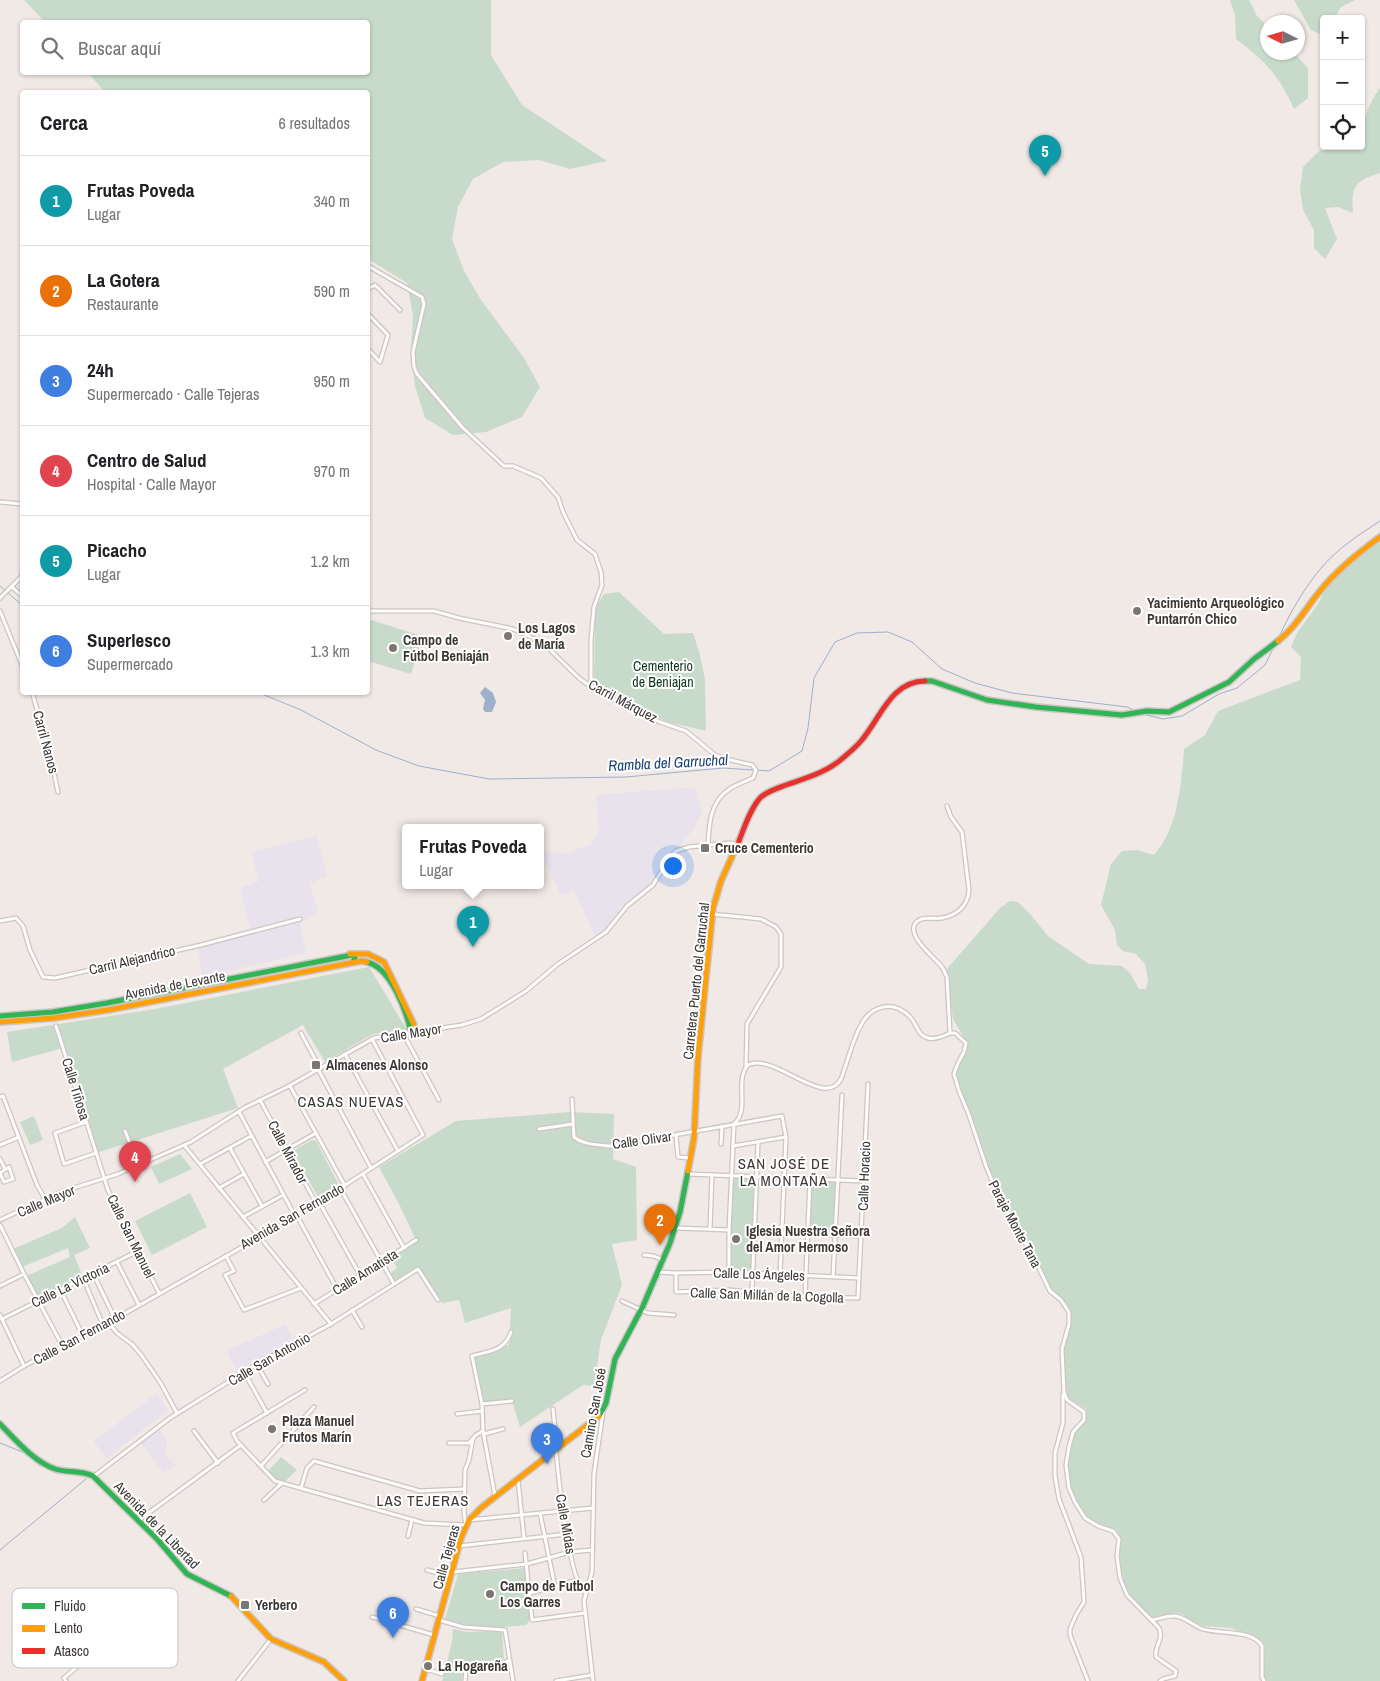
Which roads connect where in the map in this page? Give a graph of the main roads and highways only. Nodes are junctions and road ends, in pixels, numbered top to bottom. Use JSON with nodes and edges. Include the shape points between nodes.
{"nodes":[{"id":1,"x":1380,"y":537,"type":"edge"},
{"id":2,"x":333,"y":959,"type":"junction"},
{"id":3,"x":352,"y":962,"type":"junction"},
{"id":4,"x":0,"y":1016,"type":"edge"},
{"id":5,"x":0,"y":1022,"type":"edge"},
{"id":6,"x":694,"y":1132,"type":"joint"},
{"id":7,"x":603,"y":1412,"type":"joint"},
{"id":8,"x":0,"y":1424,"type":"edge"},
{"id":9,"x":344,"y":1681,"type":"edge"},
{"id":10,"x":422,"y":1681,"type":"edge"}],
"edges":[{"from":1,"to":6,"type":"main road","name":"Carretera Puerto del Garruchal","via":[[1334,574],[1284,636],[1229,682],[1169,712],[1122,715],[1007,704],[932,681],[916,681],[889,700],[872,728],[841,760],[824,771],[761,797],[721,881],[712,914]]},
{"from":2,"to":3,"type":"main road","name":"Avenida de Levante","via":[[353,955],[356,958]]},
{"from":2,"to":3,"type":"main road","name":"Avenida de Levante","via":[[364,952],[381,959],[389,970],[414,1031],[386,973],[370,962]]},
{"from":2,"to":4,"type":"main road","name":"Avenida de Levante","via":[[107,1004]]},
{"from":3,"to":5,"type":"main road","name":"Avenida de Levante","via":[[108,1010]]},
{"from":6,"to":7,"type":"main road","name":"Camino San José","via":[[676,1228],[641,1310],[614,1362]]},
{"from":7,"to":10,"type":"main road","name":"Calle Tejeras","via":[[482,1507],[467,1523]]},
{"from":8,"to":9,"type":"main road","name":"Avenida de la Libertad","via":[[45,1464],[94,1476],[162,1544],[184,1572],[234,1598],[271,1639],[324,1662]]}]}
